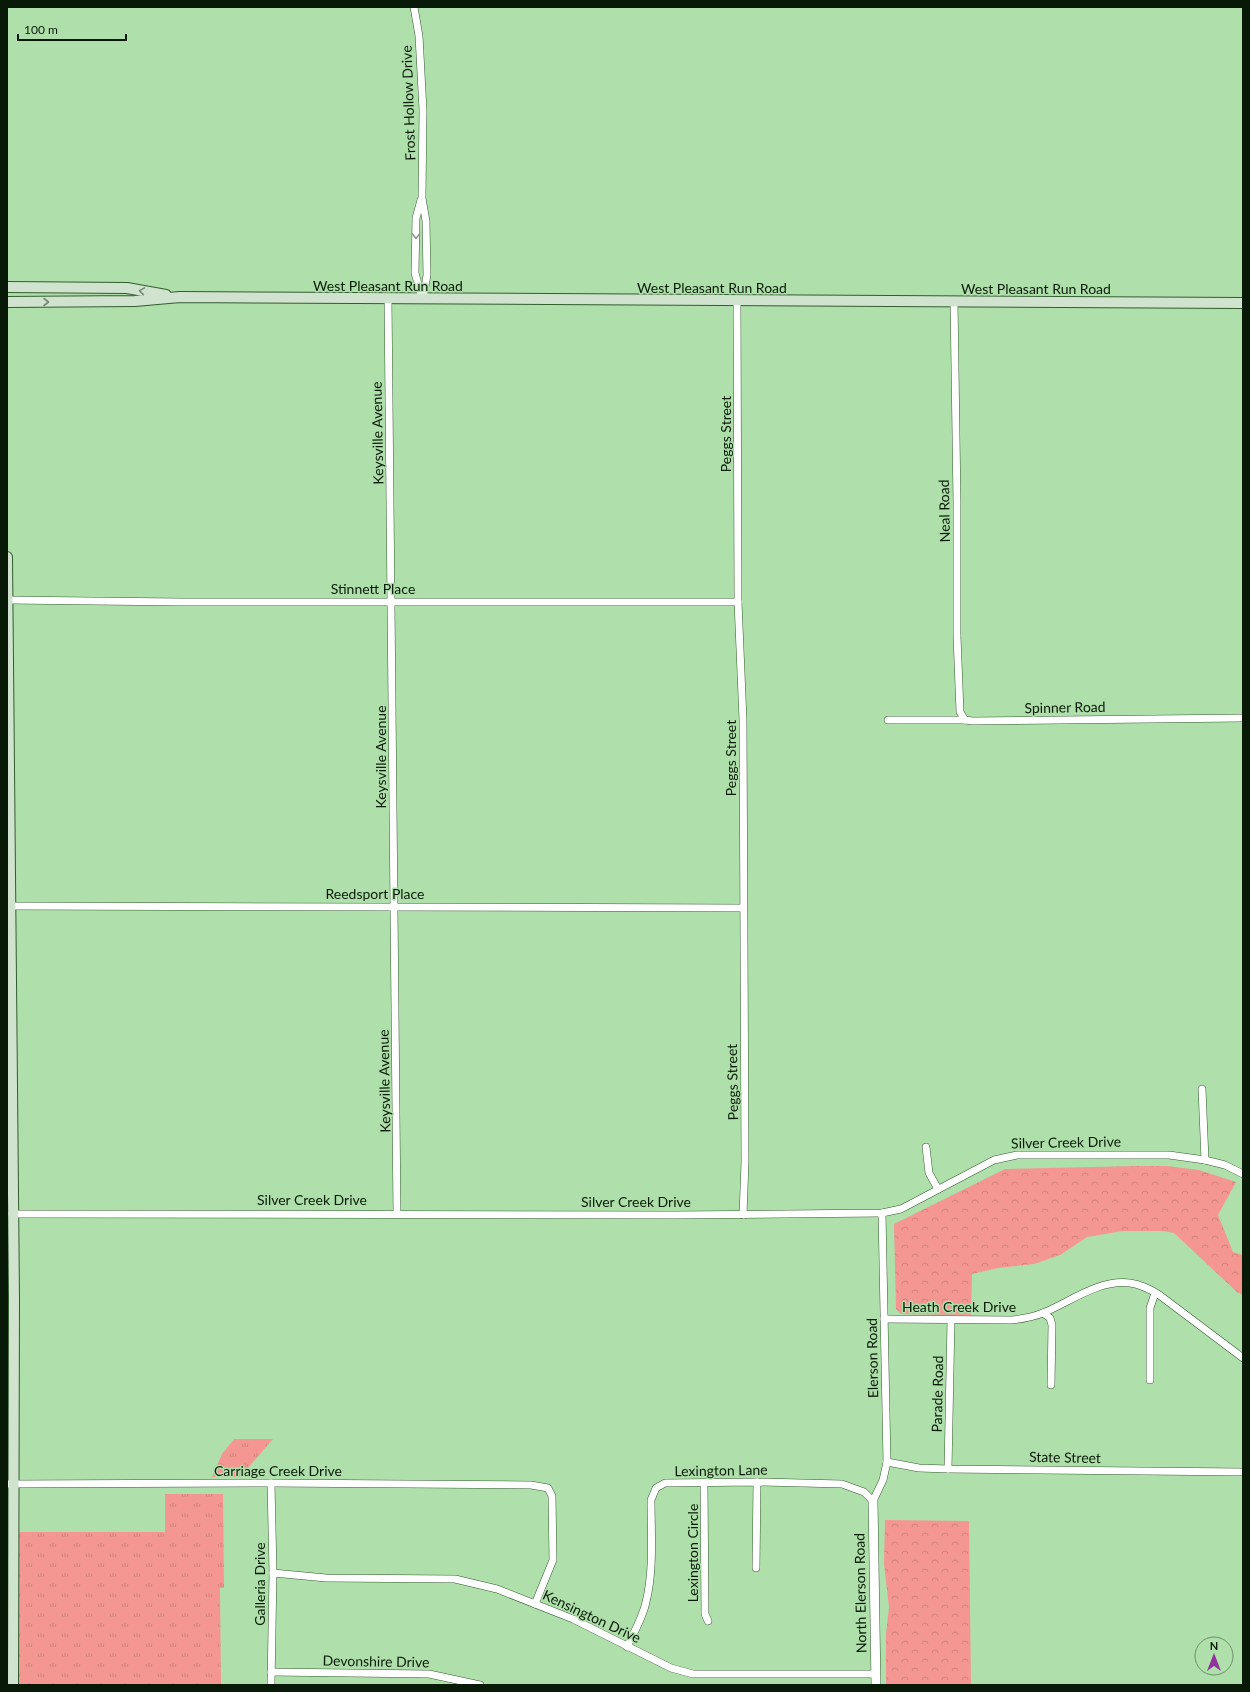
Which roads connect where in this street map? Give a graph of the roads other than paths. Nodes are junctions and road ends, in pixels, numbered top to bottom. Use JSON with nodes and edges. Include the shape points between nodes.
{"nodes":[{"id":1,"x":414,"y":7,"type":"edge"},
{"id":2,"x":422,"y":198,"type":"junction"},
{"id":3,"x":7,"y":287,"type":"edge"},
{"id":4,"x":180,"y":297,"type":"junction"},
{"id":5,"x":388,"y":299,"type":"junction"},
{"id":6,"x":423,"y":299,"type":"junction"},
{"id":7,"x":737,"y":300,"type":"junction"},
{"id":8,"x":954,"y":301,"type":"junction"},
{"id":9,"x":7,"y":302,"type":"edge"},
{"id":10,"x":1243,"y":303,"type":"edge"},
{"id":11,"x":7,"y":558,"type":"edge"},
{"id":12,"x":8,"y":600,"type":"edge"},
{"id":13,"x":392,"y":601,"type":"junction"},
{"id":14,"x":738,"y":602,"type":"junction"},
{"id":15,"x":1243,"y":718,"type":"edge"},
{"id":16,"x":888,"y":720,"type":"dead end"},
{"id":17,"x":965,"y":720,"type":"junction"},
{"id":18,"x":9,"y":906,"type":"edge"},
{"id":19,"x":394,"y":906,"type":"junction"},
{"id":20,"x":744,"y":908,"type":"junction"},
{"id":21,"x":1202,"y":1089,"type":"dead end"},
{"id":22,"x":926,"y":1146,"type":"dead end"},
{"id":23,"x":1205,"y":1160,"type":"junction"},
{"id":24,"x":1243,"y":1174,"type":"edge"},
{"id":25,"x":938,"y":1189,"type":"junction"},
{"id":26,"x":882,"y":1213,"type":"junction"},
{"id":27,"x":9,"y":1214,"type":"edge"},
{"id":28,"x":397,"y":1214,"type":"junction"},
{"id":29,"x":743,"y":1215,"type":"junction"},
{"id":30,"x":1155,"y":1292,"type":"junction"},
{"id":31,"x":1043,"y":1313,"type":"junction"},
{"id":32,"x":884,"y":1319,"type":"junction"},
{"id":33,"x":951,"y":1320,"type":"junction"},
{"id":34,"x":1243,"y":1358,"type":"edge"},
{"id":35,"x":1150,"y":1380,"type":"dead end"},
{"id":36,"x":1051,"y":1385,"type":"dead end"},
{"id":37,"x":10,"y":1420,"type":"edge"},
{"id":38,"x":887,"y":1462,"type":"junction"},
{"id":39,"x":948,"y":1469,"type":"junction"},
{"id":40,"x":1243,"y":1472,"type":"edge"},
{"id":41,"x":757,"y":1482,"type":"junction"},
{"id":42,"x":271,"y":1483,"type":"junction"},
{"id":43,"x":704,"y":1483,"type":"junction"},
{"id":44,"x":10,"y":1484,"type":"edge"},
{"id":45,"x":873,"y":1501,"type":"junction"},
{"id":46,"x":10,"y":1533,"type":"edge"},
{"id":47,"x":756,"y":1568,"type":"dead end"},
{"id":48,"x":273,"y":1573,"type":"junction"},
{"id":49,"x":535,"y":1604,"type":"junction"},
{"id":50,"x":708,"y":1622,"type":"dead end"},
{"id":51,"x":627,"y":1647,"type":"junction"},
{"id":52,"x":271,"y":1672,"type":"junction"},
{"id":53,"x":875,"y":1674,"type":"junction"},
{"id":54,"x":13,"y":1685,"type":"edge"},
{"id":55,"x":271,"y":1685,"type":"edge"},
{"id":56,"x":480,"y":1685,"type":"edge"},
{"id":57,"x":876,"y":1685,"type":"edge"}],
"edges":[{"from":1,"to":2,"type":"street","name":"Frost Hollow Drive","via":[[419,36],[423,110]]},
{"from":2,"to":6,"type":"street","name":"Frost Hollow Drive","via":[[426,221],[427,276]]},
{"from":2,"to":6,"type":"street","name":"Frost Hollow Drive","one_way":true,"via":[[416,218],[415,273]]},
{"from":4,"to":3,"type":"main road","name":"West Pleasant Run Road","one_way":true,"via":[[126,288]]},
{"from":4,"to":5,"type":"main road","name":"West Pleasant Run Road"},
{"from":9,"to":4,"type":"main road","name":"West Pleasant Run Road","one_way":true,"via":[[135,301]]},
{"from":5,"to":6,"type":"main road","name":"West Pleasant Run Road"},
{"from":5,"to":13,"type":"street","name":"Keysville Avenue"},
{"from":6,"to":7,"type":"main road","name":"West Pleasant Run Road"},
{"from":7,"to":8,"type":"main road","name":"West Pleasant Run Road"},
{"from":7,"to":14,"type":"street","name":"Peggs Street"},
{"from":8,"to":10,"type":"main road","name":"West Pleasant Run Road"},
{"from":8,"to":17,"type":"street","name":"Neal Road","via":[[957,636],[960,712]]},
{"from":11,"to":12,"type":"main road"},
{"from":12,"to":13,"type":"street","name":"Stinnett Place"},
{"from":12,"to":18,"type":"main road"},
{"from":13,"to":14,"type":"street","name":"Stinnett Place"},
{"from":13,"to":19,"type":"street","name":"Keysville Avenue"},
{"from":14,"to":20,"type":"street","name":"Peggs Street","via":[[743,720]]},
{"from":15,"to":17,"type":"street","name":"Spinner Road"},
{"from":16,"to":17,"type":"street","name":"Spinner Road"},
{"from":18,"to":19,"type":"street","name":"Reedsport Place"},
{"from":18,"to":27,"type":"main road"},
{"from":19,"to":20,"type":"street","name":"Reedsport Place"},
{"from":19,"to":28,"type":"street","name":"Keysville Avenue"},
{"from":20,"to":29,"type":"street","name":"Peggs Street","via":[[746,1162]]},
{"from":21,"to":23,"type":"street"},
{"from":22,"to":25,"type":"street","via":[[929,1173]]},
{"from":23,"to":24,"type":"street","name":"Silver Creek Drive","via":[[1225,1165]]},
{"from":23,"to":25,"type":"street","name":"Silver Creek Drive","via":[[1169,1155],[1017,1155],[994,1160]]},
{"from":25,"to":26,"type":"street","name":"Silver Creek Drive","via":[[902,1210]]},
{"from":26,"to":29,"type":"street","name":"Silver Creek Drive"},
{"from":26,"to":32,"type":"street","name":"Elerson Road"},
{"from":27,"to":28,"type":"street","name":"Silver Creek Drive"},
{"from":27,"to":37,"type":"main road","via":[[14,1298]]},
{"from":28,"to":29,"type":"street","name":"Silver Creek Drive"},
{"from":30,"to":31,"type":"street","name":"Heath Creek Drive","via":[[1129,1283],[1110,1283]]},
{"from":30,"to":34,"type":"street","name":"Heath Creek Drive"},
{"from":30,"to":35,"type":"street","via":[[1150,1308]]},
{"from":31,"to":33,"type":"street","name":"Heath Creek Drive","via":[[1010,1320]]},
{"from":31,"to":36,"type":"street","via":[[1050,1318],[1052,1325]]},
{"from":32,"to":33,"type":"street","name":"Heath Creek Drive"},
{"from":32,"to":38,"type":"street","name":"Elerson Road"},
{"from":33,"to":39,"type":"street","name":"Parade Road"},
{"from":37,"to":44,"type":"main road"},
{"from":38,"to":39,"type":"street","name":"State Street","via":[[919,1468]]},
{"from":38,"to":45,"type":"street","name":"Elerson Road","via":[[883,1480]]},
{"from":39,"to":40,"type":"street","name":"State Street"},
{"from":41,"to":43,"type":"street","name":"Lexington Lane"},
{"from":41,"to":45,"type":"street","name":"Lexington Lane","via":[[842,1484],[864,1492]]},
{"from":41,"to":47,"type":"street"},
{"from":42,"to":44,"type":"street","name":"Carriage Creek Drive"},
{"from":42,"to":48,"type":"street","name":"Galleria Drive"},
{"from":42,"to":49,"type":"street","name":"Carriage Creek Drive","via":[[531,1485],[548,1488],[552,1496],[552,1560]]},
{"from":43,"to":50,"type":"street","name":"Lexington Circle","via":[[705,1614]]},
{"from":43,"to":51,"type":"street","name":"Lexington Lane","via":[[665,1484],[656,1488],[651,1500],[649,1587],[640,1621]]},
{"from":44,"to":46,"type":"main road"},
{"from":45,"to":53,"type":"street","name":"North Elerson Road"},
{"from":46,"to":54,"type":"main road"},
{"from":48,"to":49,"type":"street","name":"Kensington Drive","via":[[326,1578],[455,1579],[497,1589]]},
{"from":48,"to":52,"type":"street","name":"Galleria Drive"},
{"from":49,"to":51,"type":"street","name":"Kensington Drive","via":[[573,1619]]},
{"from":51,"to":53,"type":"street","name":"Kensington Drive","via":[[671,1668],[693,1674]]},
{"from":52,"to":55,"type":"street","name":"Galleria Drive"},
{"from":52,"to":56,"type":"street","name":"Devonshire Drive","via":[[429,1674]]},
{"from":53,"to":57,"type":"street","name":"North Elerson Road"}]}
